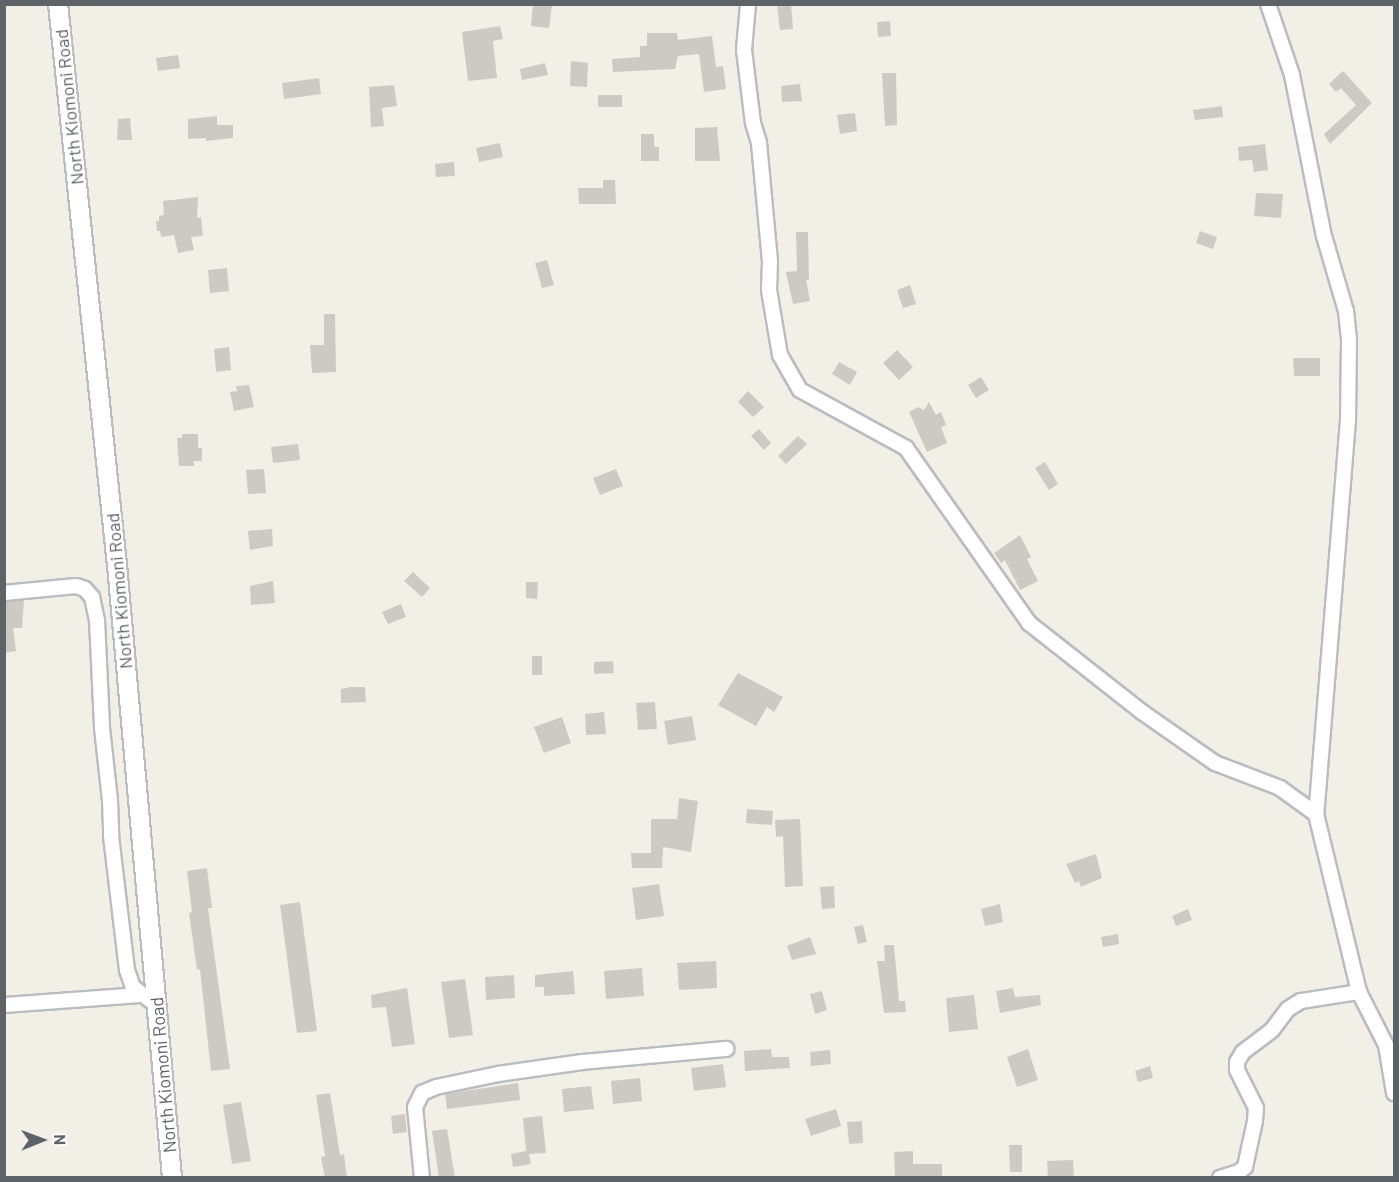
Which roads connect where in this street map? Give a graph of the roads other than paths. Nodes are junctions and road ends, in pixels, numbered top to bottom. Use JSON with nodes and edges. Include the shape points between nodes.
{"nodes":[{"id":1,"x":58,"y":4,"type":"edge"},
{"id":2,"x":748,"y":4,"type":"edge"},
{"id":3,"x":1268,"y":4,"type":"edge"},
{"id":4,"x":4,"y":593,"type":"edge"},
{"id":5,"x":1316,"y":814,"type":"junction"},
{"id":6,"x":1359,"y":992,"type":"junction"},
{"id":7,"x":140,"y":995,"type":"junction"},
{"id":8,"x":4,"y":1005,"type":"edge"},
{"id":9,"x":157,"y":1006,"type":"junction"},
{"id":10,"x":726,"y":1049,"type":"dead end"},
{"id":11,"x":1395,"y":1093,"type":"edge"},
{"id":12,"x":172,"y":1178,"type":"edge"},
{"id":13,"x":422,"y":1178,"type":"edge"},
{"id":14,"x":1220,"y":1178,"type":"edge"}],
"edges":[{"from":1,"to":9,"type":"main road","name":"North Kiomoni Road"},
{"from":2,"to":5,"type":"street","via":[[744,50],[759,143],[770,290],[780,355],[800,390],[906,448],[1029,623],[1142,712],[1215,763],[1280,788]]},
{"from":3,"to":5,"type":"street","via":[[1292,75],[1324,236],[1346,311],[1349,341],[1348,420]]},
{"from":4,"to":7,"type":"street","via":[[76,586],[92,597],[97,620],[111,836],[127,970]]},
{"from":5,"to":6,"type":"street"},
{"from":6,"to":11,"type":"street","via":[[1386,1045]]},
{"from":6,"to":14,"type":"street","via":[[1301,1001],[1243,1052],[1237,1070],[1256,1107],[1255,1121],[1245,1167]]},
{"from":7,"to":8,"type":"street"},
{"from":7,"to":9,"type":"street"},
{"from":9,"to":12,"type":"main road","name":"North Kiomoni Road"},
{"from":10,"to":13,"type":"street","via":[[582,1062],[436,1087],[422,1093],[415,1107]]}]}
